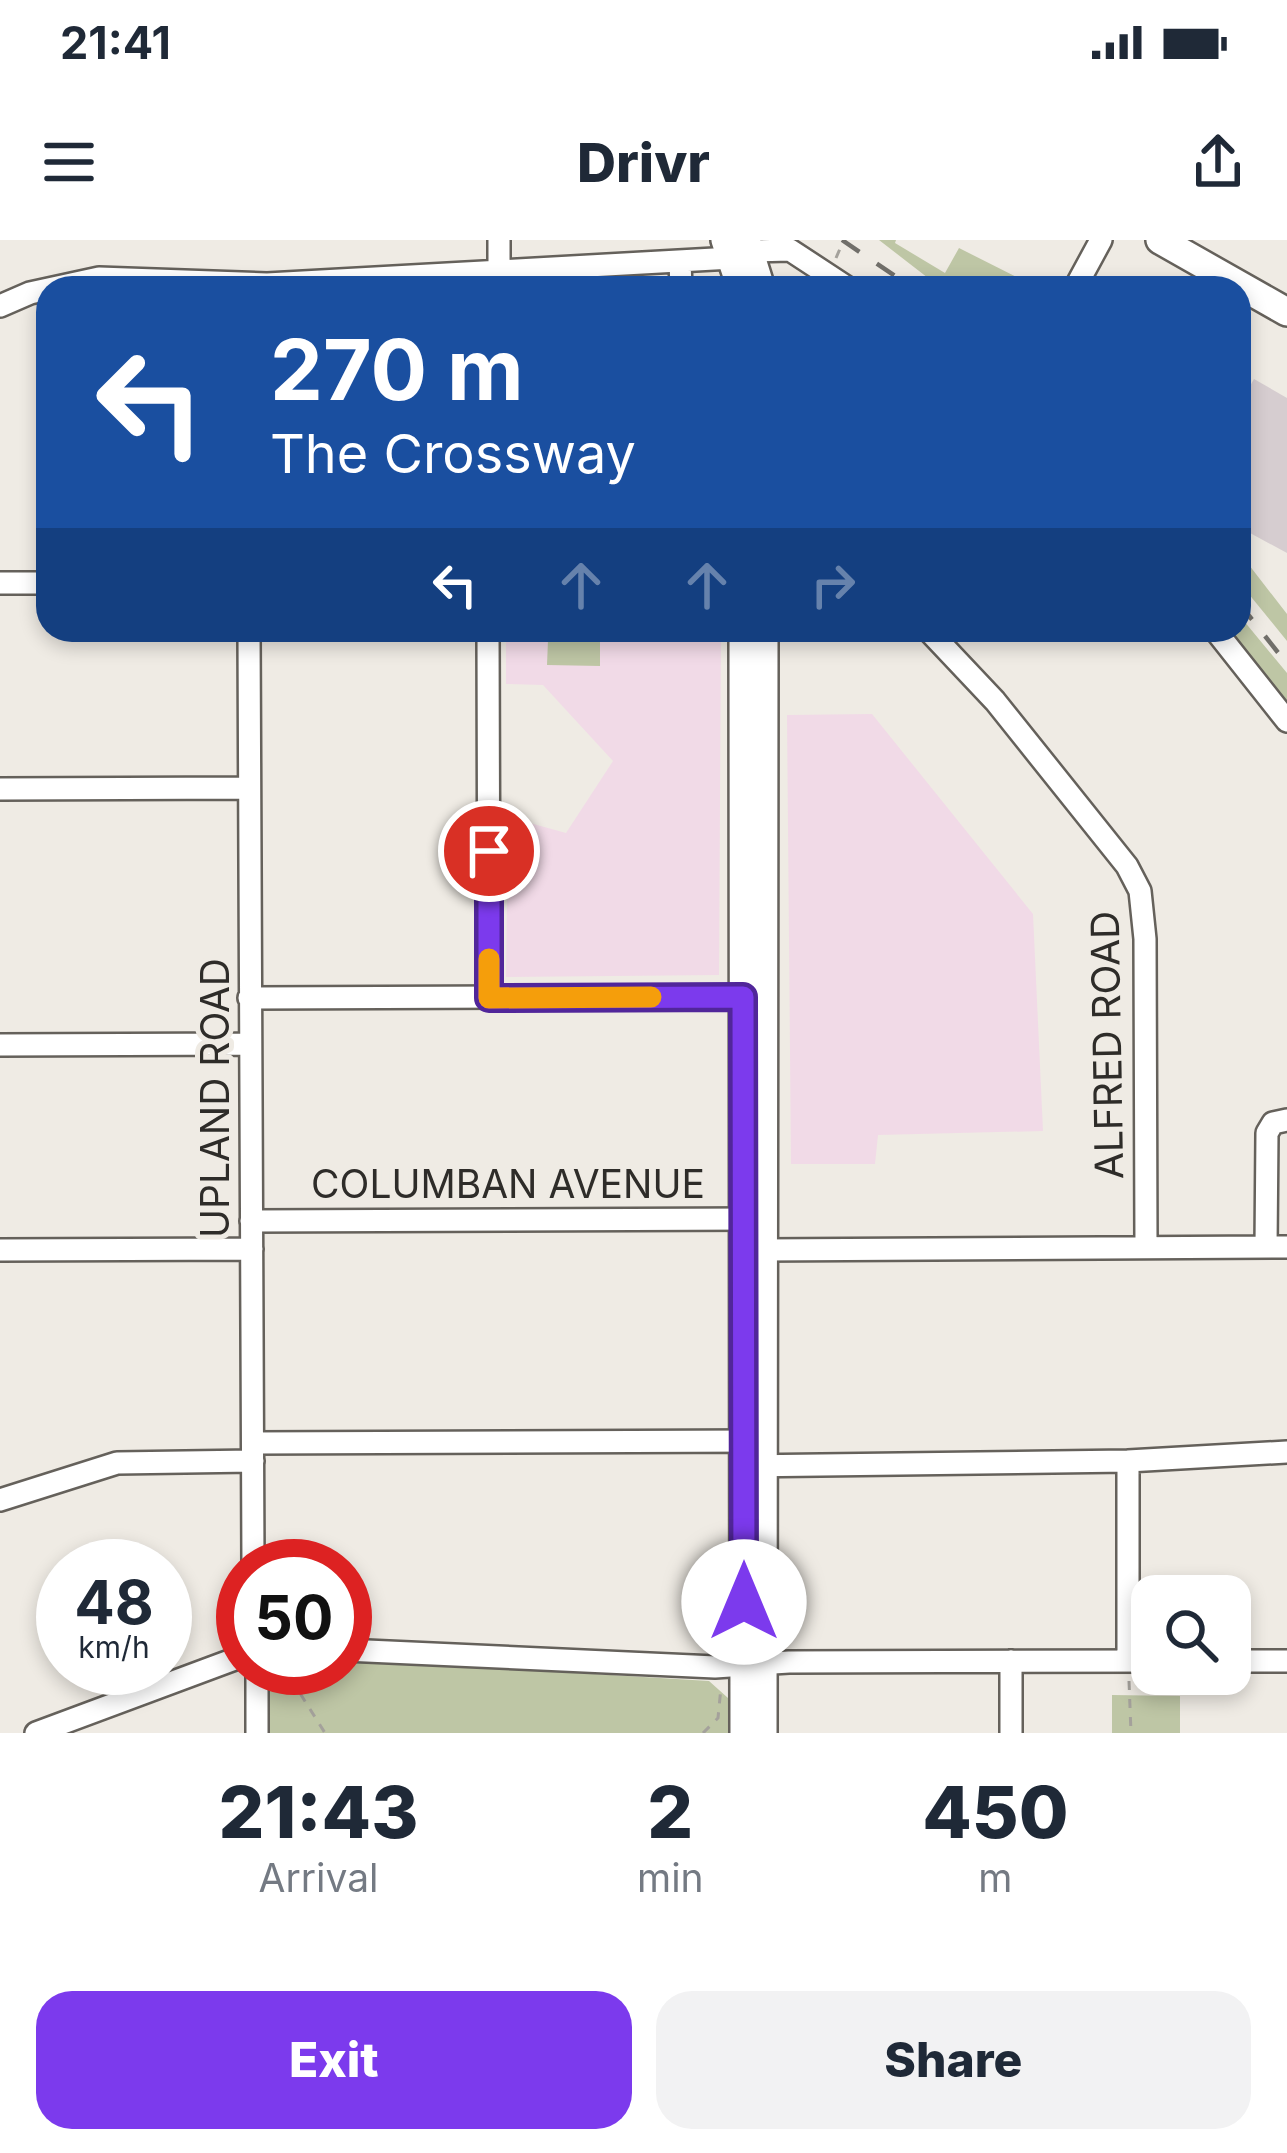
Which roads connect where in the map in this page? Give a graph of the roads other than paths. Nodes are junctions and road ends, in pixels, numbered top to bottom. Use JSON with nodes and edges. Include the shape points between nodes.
{"nodes":[{"id":1,"x":499,"y":240,"type":"edge"},
{"id":2,"x":1101,"y":240,"type":"edge"},
{"id":3,"x":1160,"y":240,"type":"edge"},
{"id":4,"x":751,"y":246,"type":"edge"},
{"id":5,"x":668,"y":255,"type":"edge"},
{"id":6,"x":491,"y":276,"type":"edge"},
{"id":7,"x":628,"y":276,"type":"edge"},
{"id":8,"x":744,"y":276,"type":"edge"},
{"id":9,"x":757,"y":276,"type":"edge"},
{"id":10,"x":830,"y":276,"type":"edge"},
{"id":11,"x":1082,"y":276,"type":"edge"},
{"id":12,"x":1224,"y":276,"type":"edge"},
{"id":13,"x":36,"y":291,"type":"edge"},
{"id":14,"x":1251,"y":292,"type":"edge"},
{"id":15,"x":0,"y":306,"type":"edge"},
{"id":16,"x":1287,"y":312,"type":"edge"},
{"id":17,"x":0,"y":583,"type":"edge"},
{"id":18,"x":36,"y":583,"type":"edge"},
{"id":19,"x":249,"y":642,"type":"edge"},
{"id":20,"x":488,"y":642,"type":"edge"},
{"id":21,"x":743,"y":642,"type":"edge"},
{"id":22,"x":764,"y":642,"type":"edge"},
{"id":23,"x":939,"y":642,"type":"edge"},
{"id":24,"x":1224,"y":642,"type":"edge"},
{"id":25,"x":1287,"y":721,"type":"edge"},
{"id":26,"x":249,"y":788,"type":"junction"},
{"id":27,"x":0,"y":789,"type":"edge"},
{"id":28,"x":754,"y":997,"type":"junction"},
{"id":29,"x":249,"y":998,"type":"junction"},
{"id":30,"x":489,"y":998,"type":"junction"},
{"id":31,"x":249,"y":1044,"type":"junction"},
{"id":32,"x":0,"y":1045,"type":"edge"},
{"id":33,"x":1287,"y":1120,"type":"edge"},
{"id":34,"x":754,"y":1219,"type":"junction"},
{"id":35,"x":251,"y":1221,"type":"junction"},
{"id":36,"x":1146,"y":1247,"type":"junction"},
{"id":37,"x":1277,"y":1247,"type":"edge"},
{"id":38,"x":252,"y":1249,"type":"junction"},
{"id":39,"x":0,"y":1250,"type":"edge"},
{"id":40,"x":754,"y":1250,"type":"junction"},
{"id":41,"x":1287,"y":1451,"type":"edge"},
{"id":42,"x":253,"y":1452,"type":"junction"},
{"id":43,"x":754,"y":1454,"type":"junction"},
{"id":44,"x":1128,"y":1461,"type":"junction"},
{"id":45,"x":0,"y":1500,"type":"edge"},
{"id":46,"x":253,"y":1539,"type":"edge"},
{"id":47,"x":372,"y":1651,"type":"edge"},
{"id":48,"x":1011,"y":1661,"type":"junction"},
{"id":49,"x":1128,"y":1661,"type":"joint"},
{"id":50,"x":1251,"y":1661,"type":"edge"},
{"id":51,"x":1287,"y":1661,"type":"edge"},
{"id":52,"x":753,"y":1665,"type":"junction"},
{"id":53,"x":216,"y":1666,"type":"edge"},
{"id":54,"x":262,"y":1695,"type":"edge"},
{"id":55,"x":43,"y":1732,"type":"edge"},
{"id":56,"x":257,"y":1733,"type":"edge"},
{"id":57,"x":744,"y":1733,"type":"edge"},
{"id":58,"x":763,"y":1733,"type":"edge"},
{"id":59,"x":1011,"y":1733,"type":"edge"}],
"edges":[{"from":1,"to":6,"type":"street"},
{"from":2,"to":11,"type":"street"},
{"from":3,"to":12,"type":"main road"},
{"from":4,"to":5,"type":"street"},
{"from":4,"to":8,"type":"main road"},
{"from":4,"to":9,"type":"main road"},
{"from":4,"to":10,"type":"street","via":[[790,250]]},
{"from":5,"to":7,"type":"street"},
{"from":13,"to":15,"type":"street"},
{"from":14,"to":16,"type":"main road"},
{"from":17,"to":18,"type":"street"},
{"from":19,"to":26,"type":"street","name":"UPLAND ROAD"},
{"from":20,"to":30,"type":"street"},
{"from":21,"to":28,"type":"main road"},
{"from":22,"to":28,"type":"main road"},
{"from":23,"to":36,"type":"street","name":"ALFRED ROAD","via":[[1041,757],[1140,890]]},
{"from":24,"to":25,"type":"street"},
{"from":26,"to":27,"type":"street"},
{"from":26,"to":29,"type":"street","name":"UPLAND ROAD"},
{"from":28,"to":30,"type":"street"},
{"from":28,"to":34,"type":"main road"},
{"from":29,"to":30,"type":"street"},
{"from":29,"to":31,"type":"street","name":"UPLAND ROAD"},
{"from":31,"to":32,"type":"street"},
{"from":31,"to":35,"type":"street","name":"UPLAND ROAD"},
{"from":33,"to":37,"type":"street","via":[[1267,1133]]},
{"from":34,"to":35,"type":"street","name":"COLUMBAN AVENUE"},
{"from":34,"to":40,"type":"main road"},
{"from":35,"to":38,"type":"street","name":"UPLAND ROAD"},
{"from":36,"to":37,"type":"street"},
{"from":36,"to":40,"type":"street"},
{"from":38,"to":39,"type":"street"},
{"from":38,"to":42,"type":"street","name":"UPLAND ROAD"},
{"from":40,"to":43,"type":"main road"},
{"from":41,"to":44,"type":"street"},
{"from":42,"to":43,"type":"street"},
{"from":42,"to":45,"type":"street","via":[[117,1462]]},
{"from":42,"to":46,"type":"street","name":"UPLAND ROAD"},
{"from":43,"to":44,"type":"street"},
{"from":43,"to":52,"type":"main road"},
{"from":44,"to":49,"type":"street"},
{"from":47,"to":52,"type":"street"},
{"from":48,"to":49,"type":"street"},
{"from":48,"to":52,"type":"street"},
{"from":48,"to":59,"type":"street"},
{"from":50,"to":51,"type":"street"},
{"from":52,"to":57,"type":"main road"},
{"from":52,"to":58,"type":"main road"},
{"from":53,"to":55,"type":"street"},
{"from":54,"to":56,"type":"street"}]}
